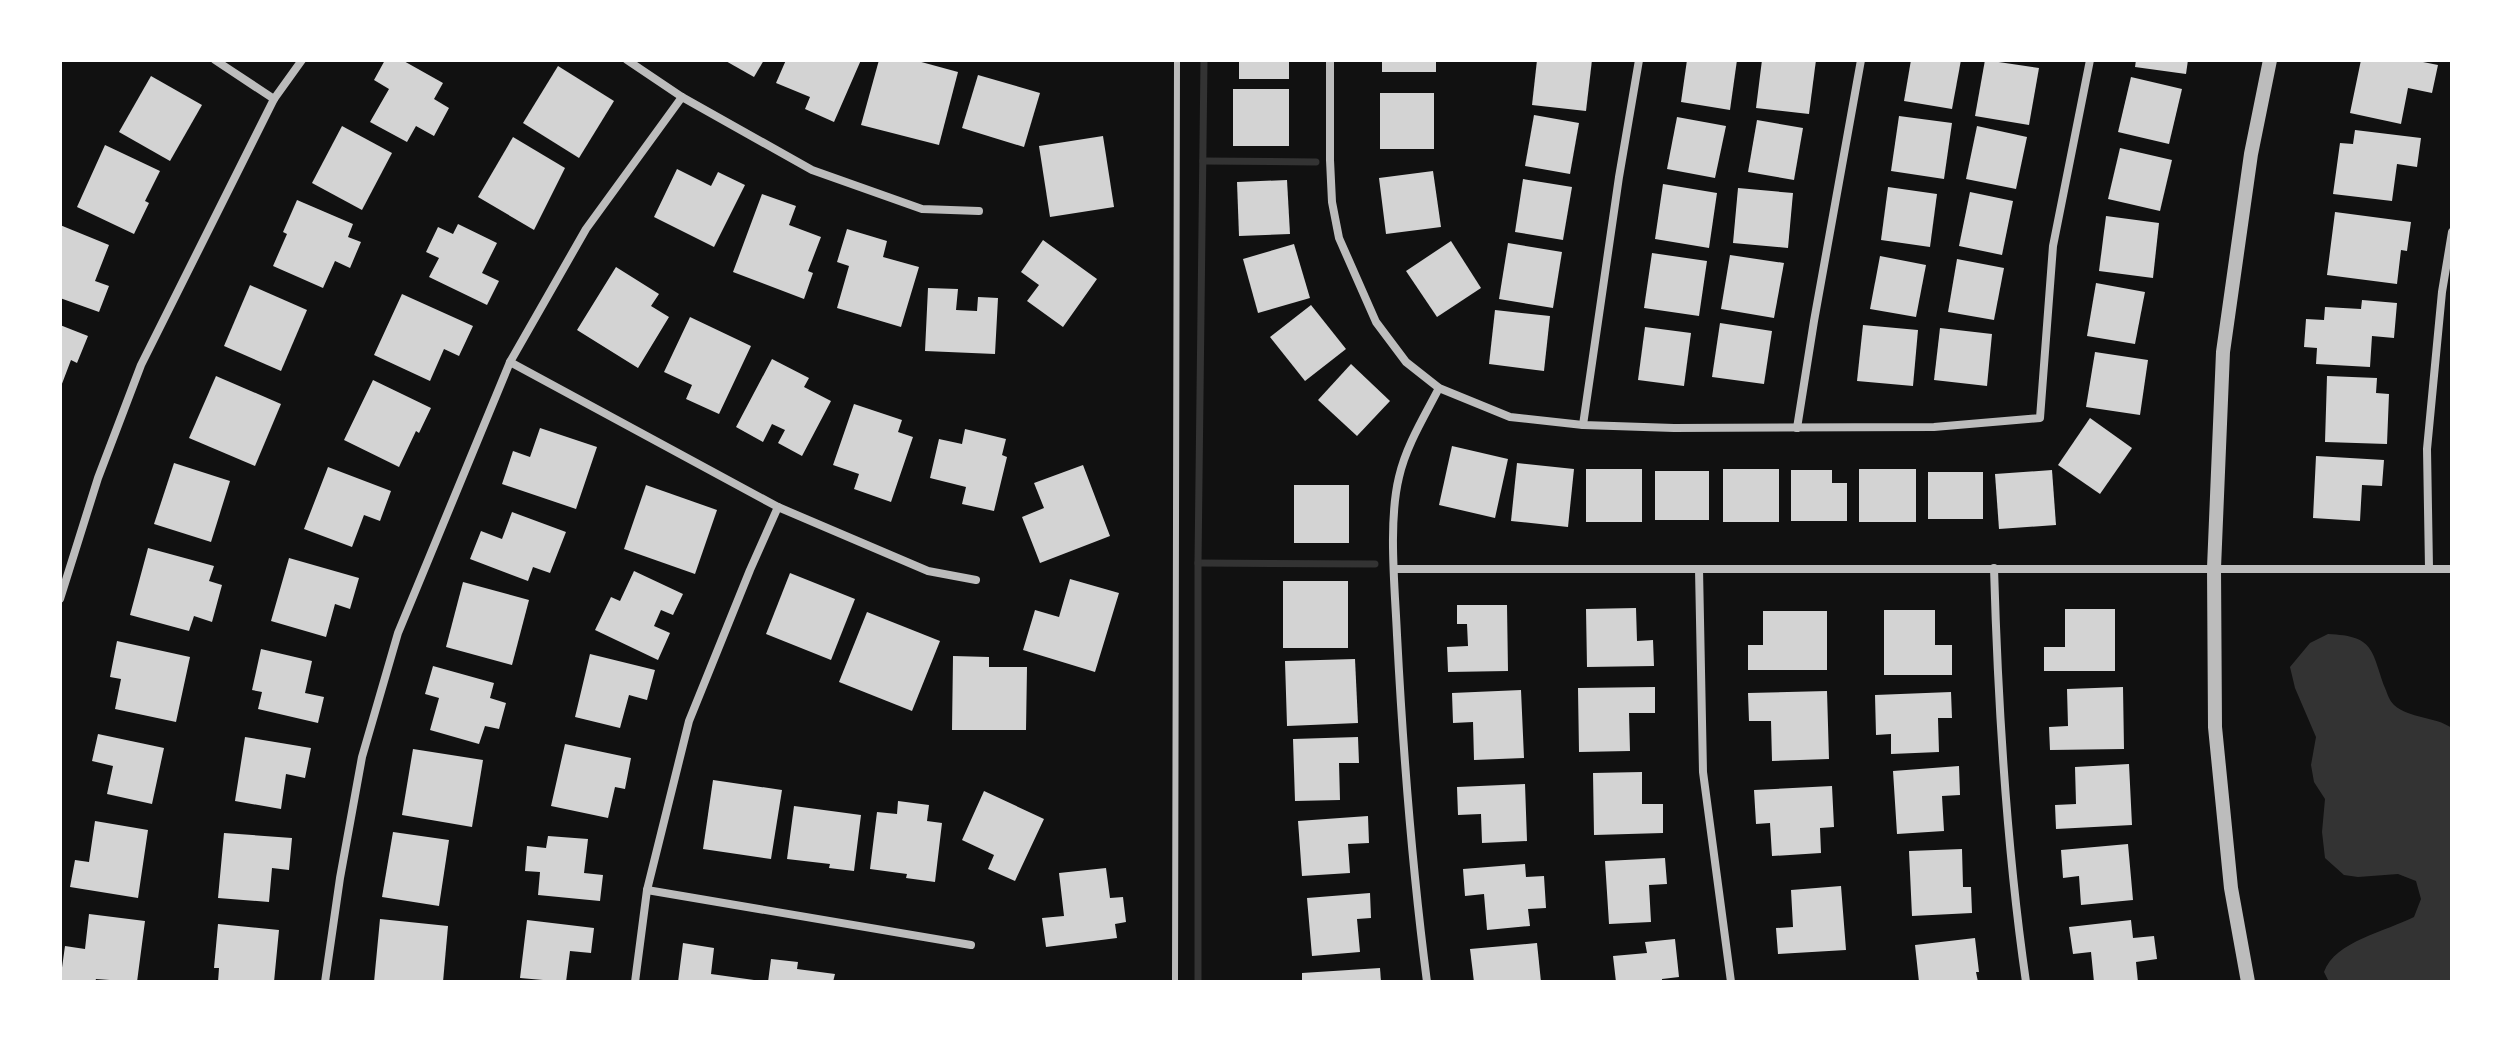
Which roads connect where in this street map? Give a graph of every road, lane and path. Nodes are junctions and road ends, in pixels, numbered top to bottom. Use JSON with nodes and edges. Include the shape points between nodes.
{"nodes":[{"id":1,"x":215,"y":60,"type":"edge"},
{"id":2,"x":302,"y":60,"type":"edge"},
{"id":3,"x":627,"y":60,"type":"edge"},
{"id":4,"x":1177,"y":60,"type":"edge"},
{"id":5,"x":1330,"y":60,"type":"edge"},
{"id":6,"x":1639,"y":60,"type":"edge"},
{"id":7,"x":1861,"y":60,"type":"edge"},
{"id":8,"x":2090,"y":60,"type":"edge"},
{"id":9,"x":2270,"y":60,"type":"edge"},
{"id":10,"x":682,"y":97,"type":"junction"},
{"id":11,"x":274,"y":99,"type":"junction"},
{"id":12,"x":979,"y":211,"type":"dead end"},
{"id":13,"x":2452,"y":232,"type":"edge"},
{"id":14,"x":510,"y":362,"type":"junction"},
{"id":15,"x":1439,"y":388,"type":"junction"},
{"id":16,"x":1583,"y":425,"type":"junction"},
{"id":17,"x":1797,"y":428,"type":"junction"},
{"id":18,"x":778,"y":507,"type":"junction"},
{"id":19,"x":1994,"y":568,"type":"junction"},
{"id":20,"x":2214,"y":568,"type":"junction"},
{"id":21,"x":2429,"y":568,"type":"junction"},
{"id":22,"x":1394,"y":569,"type":"junction"},
{"id":23,"x":1699,"y":569,"type":"junction"},
{"id":24,"x":2452,"y":569,"type":"edge"},
{"id":25,"x":976,"y":580,"type":"dead end"},
{"id":26,"x":60,"y":599,"type":"edge"},
{"id":27,"x":647,"y":890,"type":"junction"},
{"id":28,"x":971,"y":945,"type":"dead end"},
{"id":29,"x":325,"y":982,"type":"edge"},
{"id":30,"x":635,"y":982,"type":"edge"},
{"id":31,"x":1175,"y":982,"type":"edge"},
{"id":32,"x":1427,"y":982,"type":"edge"},
{"id":33,"x":1731,"y":982,"type":"edge"},
{"id":34,"x":2026,"y":982,"type":"edge"},
{"id":35,"x":2248,"y":982,"type":"edge"}],
"edges":[{"from":1,"to":11,"type":"street"},
{"from":2,"to":11,"type":"street"},
{"from":3,"to":10,"type":"street"},
{"from":4,"to":31,"type":"lane"},
{"from":5,"to":15,"type":"street","via":[[1332,202],[1339,238],[1376,322],[1406,362]]},
{"from":6,"to":16,"type":"street"},
{"from":7,"to":17,"type":"street"},
{"from":8,"to":17,"type":"street","via":[[2053,246],[2040,418],[1934,427]]},
{"from":9,"to":20,"type":"street","via":[[2223,352]]},
{"from":10,"to":12,"type":"street","via":[[812,170],[922,209]]},
{"from":10,"to":14,"type":"street","via":[[586,229]]},
{"from":11,"to":26,"type":"street","via":[[141,365]]},
{"from":13,"to":21,"type":"street","via":[[2427,449]]},
{"from":14,"to":18,"type":"street"},
{"from":14,"to":29,"type":"street","via":[[398,633],[362,757]]},
{"from":15,"to":16,"type":"street","via":[[1510,417]]},
{"from":15,"to":22,"type":"street","via":[[1398,479]]},
{"from":16,"to":17,"type":"street"},
{"from":18,"to":25,"type":"street","via":[[928,571]]},
{"from":18,"to":27,"type":"street","via":[[689,721]]},
{"from":19,"to":20,"type":"street"},
{"from":19,"to":23,"type":"street"},
{"from":19,"to":34,"type":"street","via":[[1998,717]]},
{"from":20,"to":21,"type":"street"},
{"from":20,"to":35,"type":"street","via":[[2215,727],[2231,888]]},
{"from":21,"to":24,"type":"street"},
{"from":22,"to":23,"type":"street"},
{"from":22,"to":32,"type":"street","via":[[1403,761]]},
{"from":23,"to":33,"type":"street","via":[[1703,772]]},
{"from":27,"to":28,"type":"street"},
{"from":27,"to":30,"type":"street"}]}
